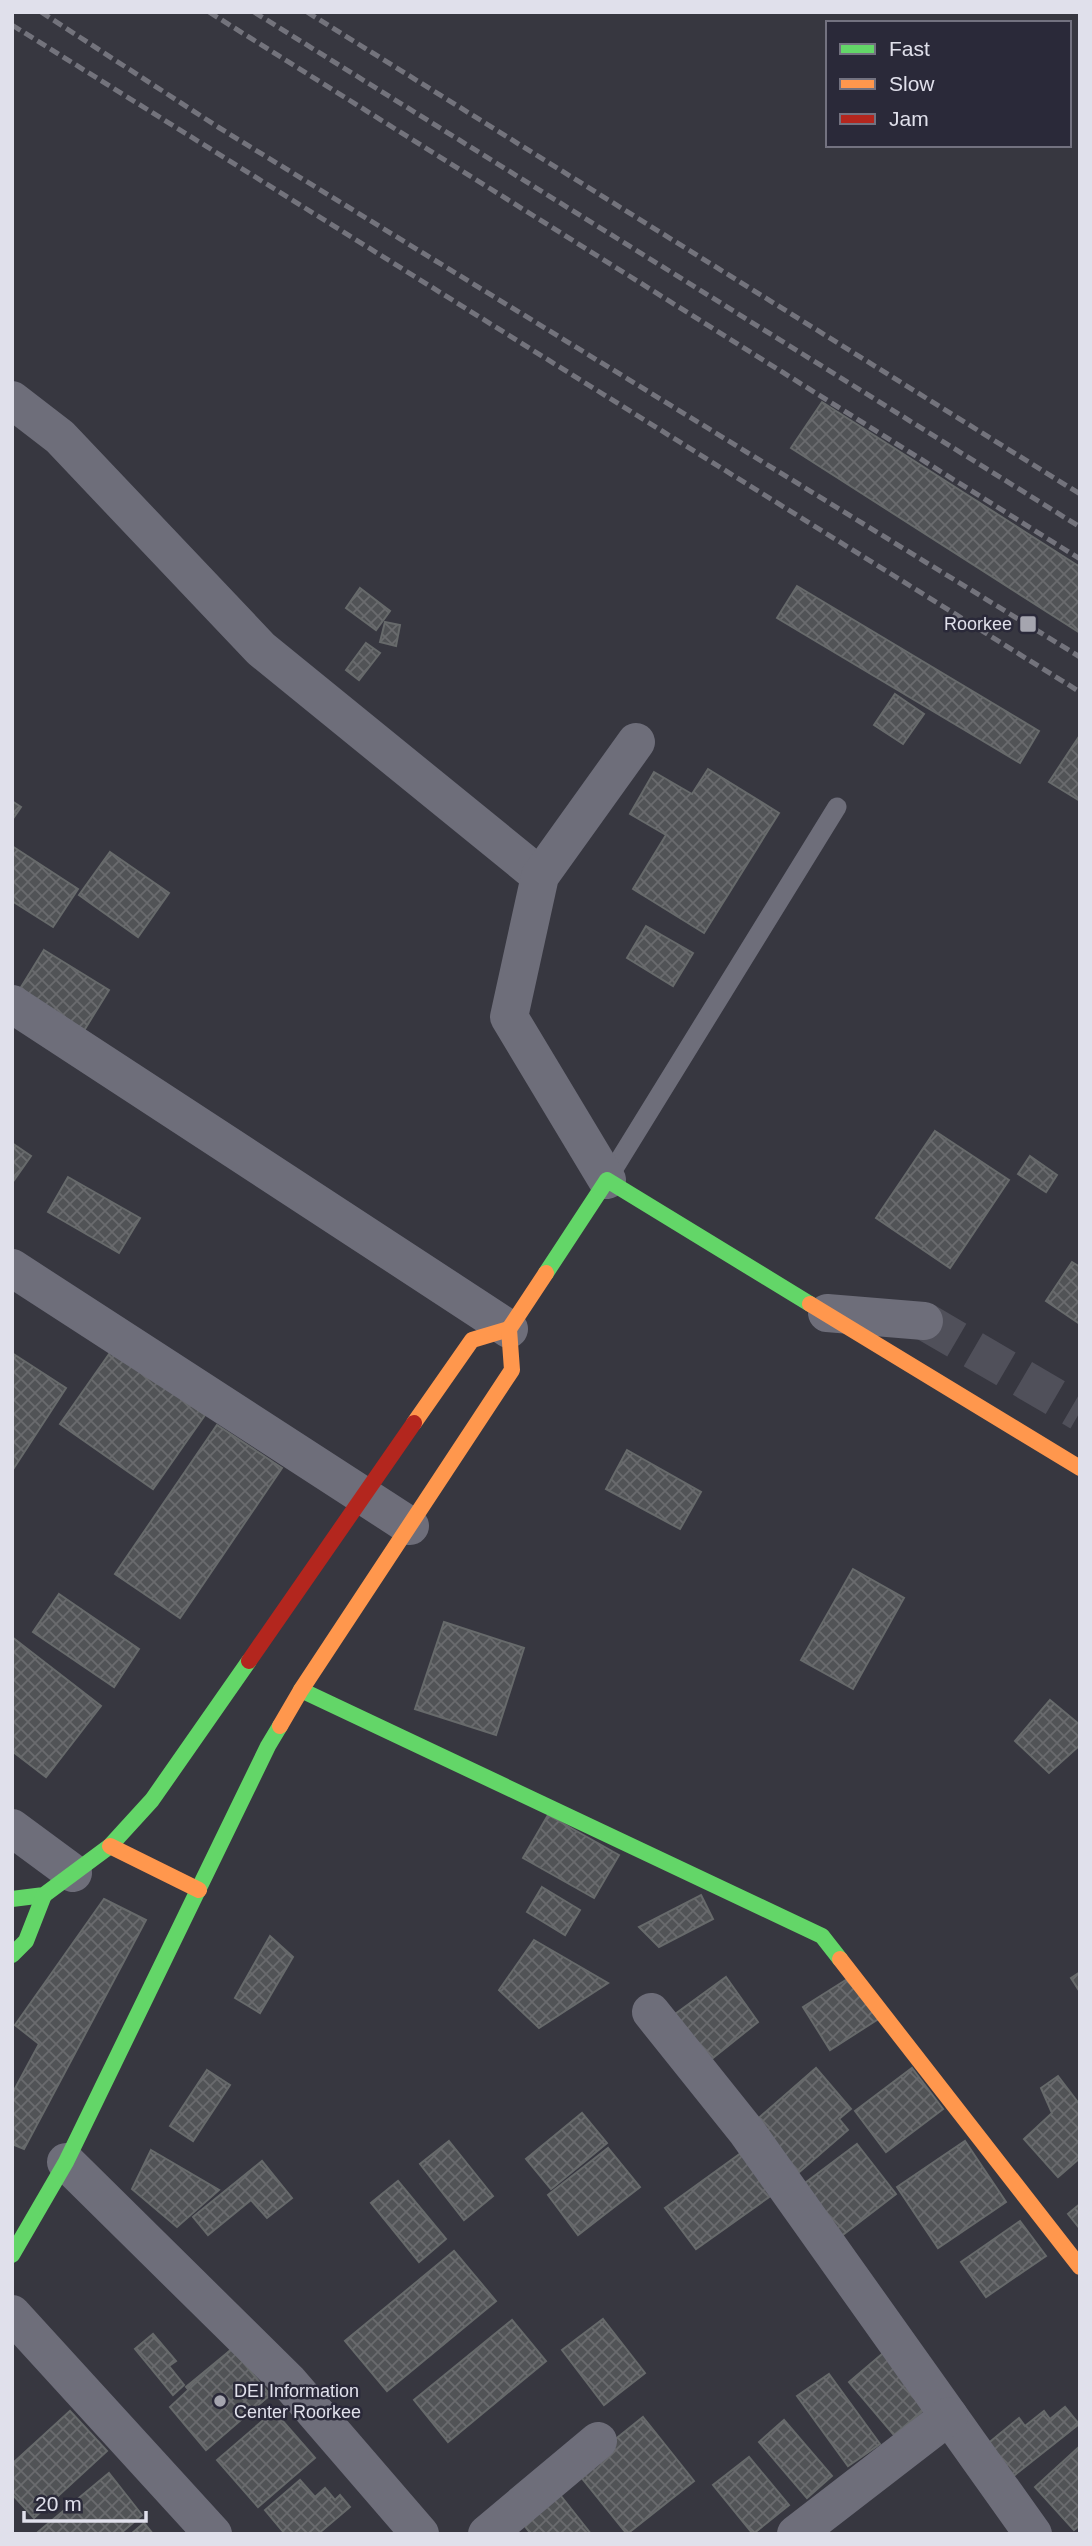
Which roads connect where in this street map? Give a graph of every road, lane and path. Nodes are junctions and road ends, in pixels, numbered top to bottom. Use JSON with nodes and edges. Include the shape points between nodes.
{"nodes":[{"id":1,"x":12,"y":400,"type":"edge"},
{"id":2,"x":636,"y":742,"type":"dead end"},
{"id":3,"x":837,"y":807,"type":"dead end"},
{"id":4,"x":540,"y":876,"type":"junction"},
{"id":5,"x":12,"y":1004,"type":"edge"},
{"id":6,"x":607,"y":1180,"type":"junction"},
{"id":7,"x":12,"y":1268,"type":"edge"},
{"id":8,"x":827,"y":1313,"type":"junction"},
{"id":9,"x":924,"y":1321,"type":"tunnel mouth"},
{"id":10,"x":509,"y":1329,"type":"junction"},
{"id":11,"x":1080,"y":1468,"type":"edge"},
{"id":12,"x":363,"y":1496,"type":"junction"},
{"id":13,"x":410,"y":1526,"type":"junction"},
{"id":14,"x":301,"y":1690,"type":"junction"},
{"id":15,"x":12,"y":1828,"type":"edge"},
{"id":16,"x":110,"y":1846,"type":"junction"},
{"id":17,"x":59,"y":1884,"type":"junction"},
{"id":18,"x":199,"y":1890,"type":"junction"},
{"id":19,"x":12,"y":1899,"type":"edge"},
{"id":20,"x":12,"y":1955,"type":"edge"},
{"id":21,"x":651,"y":2012,"type":"dead end"},
{"id":22,"x":66,"y":2162,"type":"junction"},
{"id":23,"x":12,"y":2255,"type":"edge"},
{"id":24,"x":1080,"y":2267,"type":"edge"},
{"id":25,"x":12,"y":2314,"type":"edge"},
{"id":26,"x":949,"y":2416,"type":"junction"},
{"id":27,"x":598,"y":2441,"type":"dead end"},
{"id":28,"x":213,"y":2534,"type":"edge"},
{"id":29,"x":420,"y":2534,"type":"edge"},
{"id":30,"x":488,"y":2534,"type":"edge"},
{"id":31,"x":796,"y":2534,"type":"edge"},
{"id":32,"x":1033,"y":2534,"type":"edge"}],
"edges":[{"from":1,"to":4,"type":"street","via":[[60,437],[261,649]]},
{"from":2,"to":4,"type":"street"},
{"from":3,"to":6,"type":"lane"},
{"from":4,"to":6,"type":"street","via":[[509,1017]]},
{"from":5,"to":10,"type":"street"},
{"from":6,"to":8,"type":"main road"},
{"from":6,"to":10,"type":"main road"},
{"from":7,"to":12,"type":"street"},
{"from":8,"to":9,"type":"street"},
{"from":8,"to":11,"type":"main road"},
{"from":10,"to":12,"type":"main road","via":[[472,1340]]},
{"from":10,"to":13,"type":"main road","via":[[512,1370]]},
{"from":12,"to":13,"type":"street"},
{"from":12,"to":16,"type":"main road","via":[[152,1800]]},
{"from":13,"to":14,"type":"main road"},
{"from":14,"to":18,"type":"main road","via":[[268,1746]]},
{"from":14,"to":24,"type":"main road","via":[[822,1936]]},
{"from":15,"to":17,"type":"street"},
{"from":16,"to":17,"type":"main road"},
{"from":16,"to":18,"type":"main road"},
{"from":17,"to":19,"type":"main road"},
{"from":17,"to":20,"type":"main road","via":[[26,1941]]},
{"from":18,"to":22,"type":"main road"},
{"from":21,"to":26,"type":"street","via":[[747,2132]]},
{"from":22,"to":23,"type":"main road"},
{"from":22,"to":29,"type":"street","via":[[288,2381]]},
{"from":25,"to":28,"type":"street"},
{"from":26,"to":31,"type":"street"},
{"from":26,"to":32,"type":"street"},
{"from":27,"to":30,"type":"street"}]}
